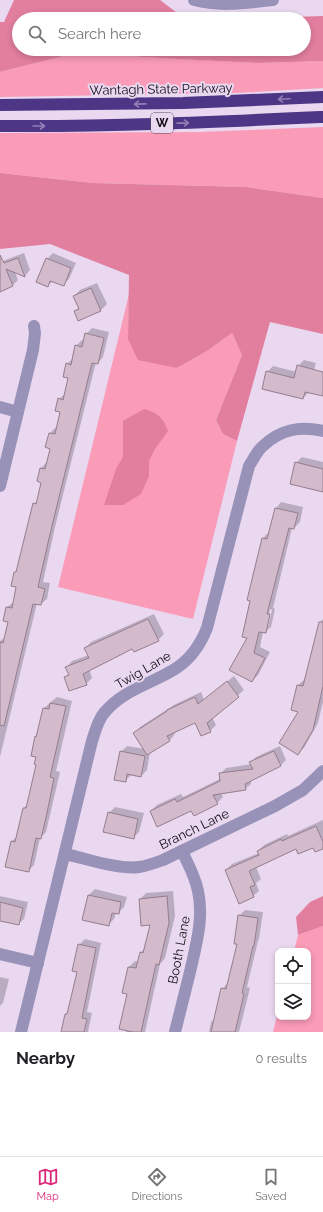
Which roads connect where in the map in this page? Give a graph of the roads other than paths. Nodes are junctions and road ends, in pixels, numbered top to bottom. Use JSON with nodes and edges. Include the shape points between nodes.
{"nodes":[{"id":1,"x":194,"y":0,"type":"edge"},
{"id":2,"x":273,"y":0,"type":"edge"},
{"id":3,"x":323,"y":97,"type":"edge"},
{"id":4,"x":0,"y":105,"type":"edge"},
{"id":5,"x":323,"y":117,"type":"edge"},
{"id":6,"x":0,"y":126,"type":"edge"},
{"id":7,"x":34,"y":326,"type":"dead end"},
{"id":8,"x":0,"y":407,"type":"edge"},
{"id":9,"x":18,"y":412,"type":"junction"},
{"id":10,"x":323,"y":431,"type":"edge"},
{"id":11,"x":0,"y":486,"type":"edge"},
{"id":12,"x":323,"y":771,"type":"edge"},
{"id":13,"x":182,"y":850,"type":"junction"},
{"id":14,"x":65,"y":854,"type":"junction"},
{"id":15,"x":0,"y":954,"type":"edge"},
{"id":16,"x":38,"y":963,"type":"junction"},
{"id":17,"x":21,"y":1032,"type":"edge"},
{"id":18,"x":175,"y":1032,"type":"edge"}],
"edges":[{"from":1,"to":2,"type":"street","via":[[234,4]]},
{"from":3,"to":4,"type":"highway","name":"Wantagh State Parkway","number":"W","one_way":true,"via":[[183,103]]},
{"from":6,"to":5,"type":"highway","number":"W","one_way":true},
{"from":7,"to":9,"type":"street","via":[[33,350]]},
{"from":8,"to":9,"type":"street"},
{"from":9,"to":11,"type":"street"},
{"from":10,"to":14,"type":"street","name":"Twig Lane","via":[[309,428],[280,433],[262,446],[249,466],[203,638],[193,653],[178,667],[126,693],[104,713],[92,741]]},
{"from":12,"to":13,"type":"street","name":"Branch Lane","via":[[303,790]]},
{"from":13,"to":14,"type":"street","name":"Branch Lane","via":[[163,860],[137,867]]},
{"from":13,"to":18,"type":"street","name":"Booth Lane","via":[[198,891],[200,926]]},
{"from":14,"to":16,"type":"street","name":"Twig Lane"},
{"from":15,"to":16,"type":"street"},
{"from":16,"to":17,"type":"street","name":"Twig Lane"}]}
